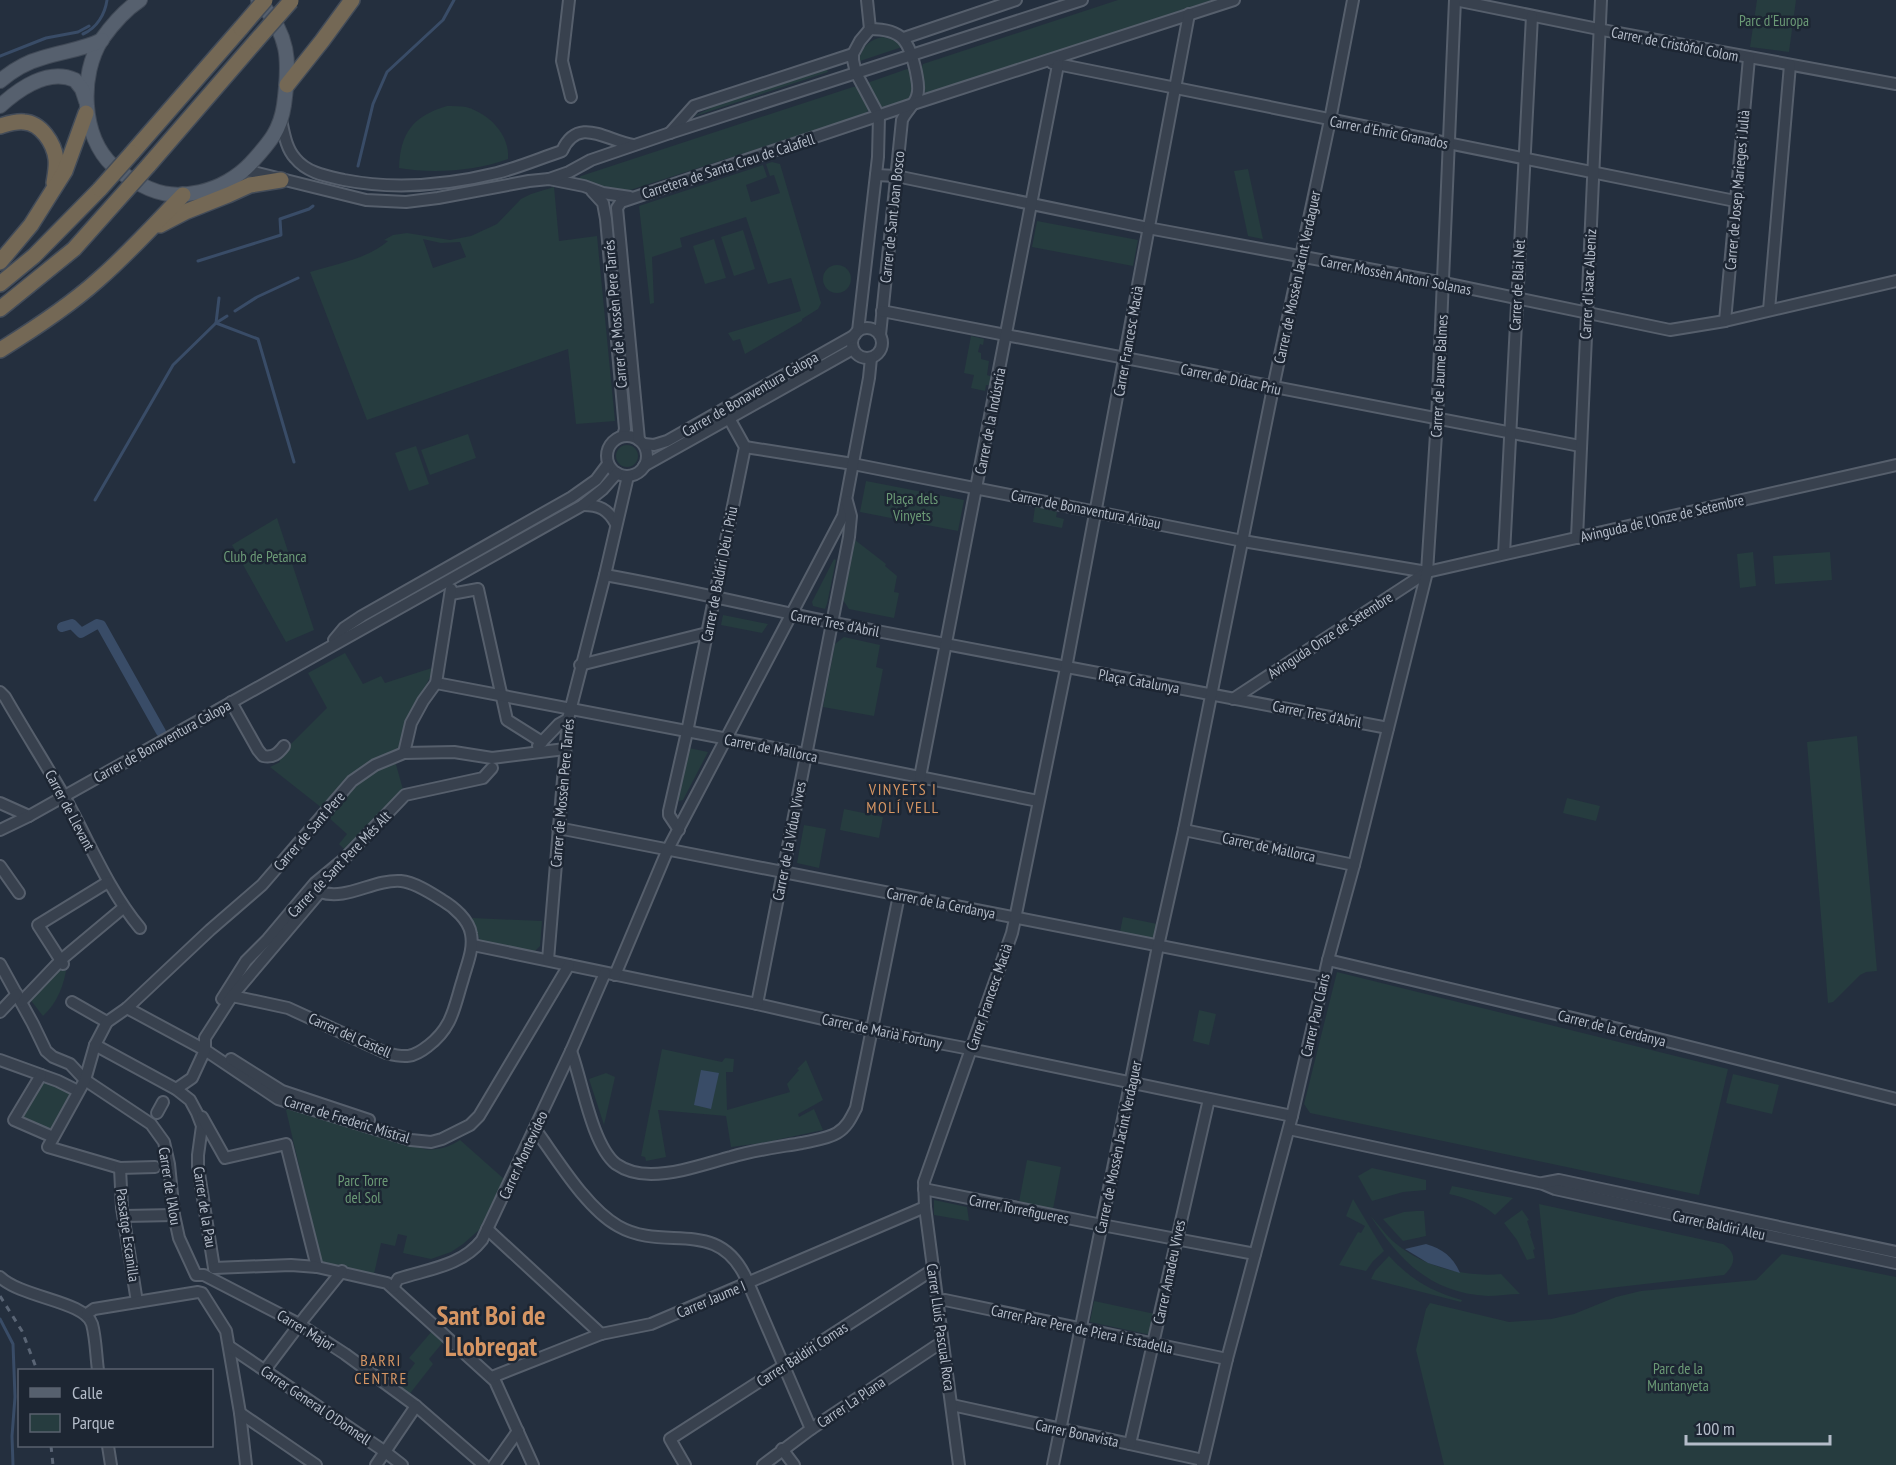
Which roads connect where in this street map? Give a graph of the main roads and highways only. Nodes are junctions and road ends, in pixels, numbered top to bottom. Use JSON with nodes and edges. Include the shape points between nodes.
{"nodes":[{"id":1,"x":140,"y":0,"type":"edge"},
{"id":2,"x":258,"y":0,"type":"edge"},
{"id":3,"x":265,"y":0,"type":"edge"},
{"id":4,"x":291,"y":0,"type":"edge"},
{"id":5,"x":352,"y":0,"type":"edge"},
{"id":6,"x":123,"y":7,"type":"edge"},
{"id":7,"x":102,"y":40,"type":"junction"},
{"id":8,"x":0,"y":81,"type":"edge"},
{"id":9,"x":286,"y":85,"type":"junction"},
{"id":10,"x":0,"y":106,"type":"edge"},
{"id":11,"x":86,"y":107,"type":"junction"},
{"id":12,"x":0,"y":126,"type":"edge"},
{"id":13,"x":281,"y":180,"type":"road end"},
{"id":14,"x":54,"y":186,"type":"junction"},
{"id":15,"x":183,"y":195,"type":"junction"},
{"id":16,"x":144,"y":234,"type":"junction"},
{"id":17,"x":0,"y":262,"type":"edge"},
{"id":18,"x":0,"y":284,"type":"edge"},
{"id":19,"x":0,"y":309,"type":"edge"},
{"id":20,"x":0,"y":350,"type":"edge"}],
"edges":[{"from":1,"to":6,"type":"main road"},
{"from":2,"to":9,"type":"main road","via":[[274,18],[285,44]]},
{"from":3,"to":18,"type":"highway","bridge":true,"via":[[100,189],[34,256]]},
{"from":4,"to":19,"type":"highway","bridge":true,"via":[[74,249]]},
{"from":5,"to":9,"type":"highway"},
{"from":6,"to":7,"type":"main road"},
{"from":7,"to":8,"type":"main road","via":[[86,48],[40,58]]},
{"from":7,"to":11,"type":"main road","via":[[94,55]]},
{"from":9,"to":15,"type":"main road","via":[[282,120],[272,140],[245,170],[210,189]]},
{"from":10,"to":11,"type":"main road","via":[[17,90],[60,75],[75,80],[82,89]]},
{"from":11,"to":14,"type":"highway","via":[[65,171]]},
{"from":11,"to":15,"type":"main road","via":[[98,146],[113,166],[151,190]]},
{"from":12,"to":14,"type":"highway","via":[[29,123],[44,133],[55,156]]},
{"from":13,"to":16,"type":"highway","via":[[250,185]]},
{"from":14,"to":17,"type":"highway","via":[[31,225]]},
{"from":15,"to":16,"type":"highway"},
{"from":16,"to":20,"type":"highway","via":[[99,280]]}]}
